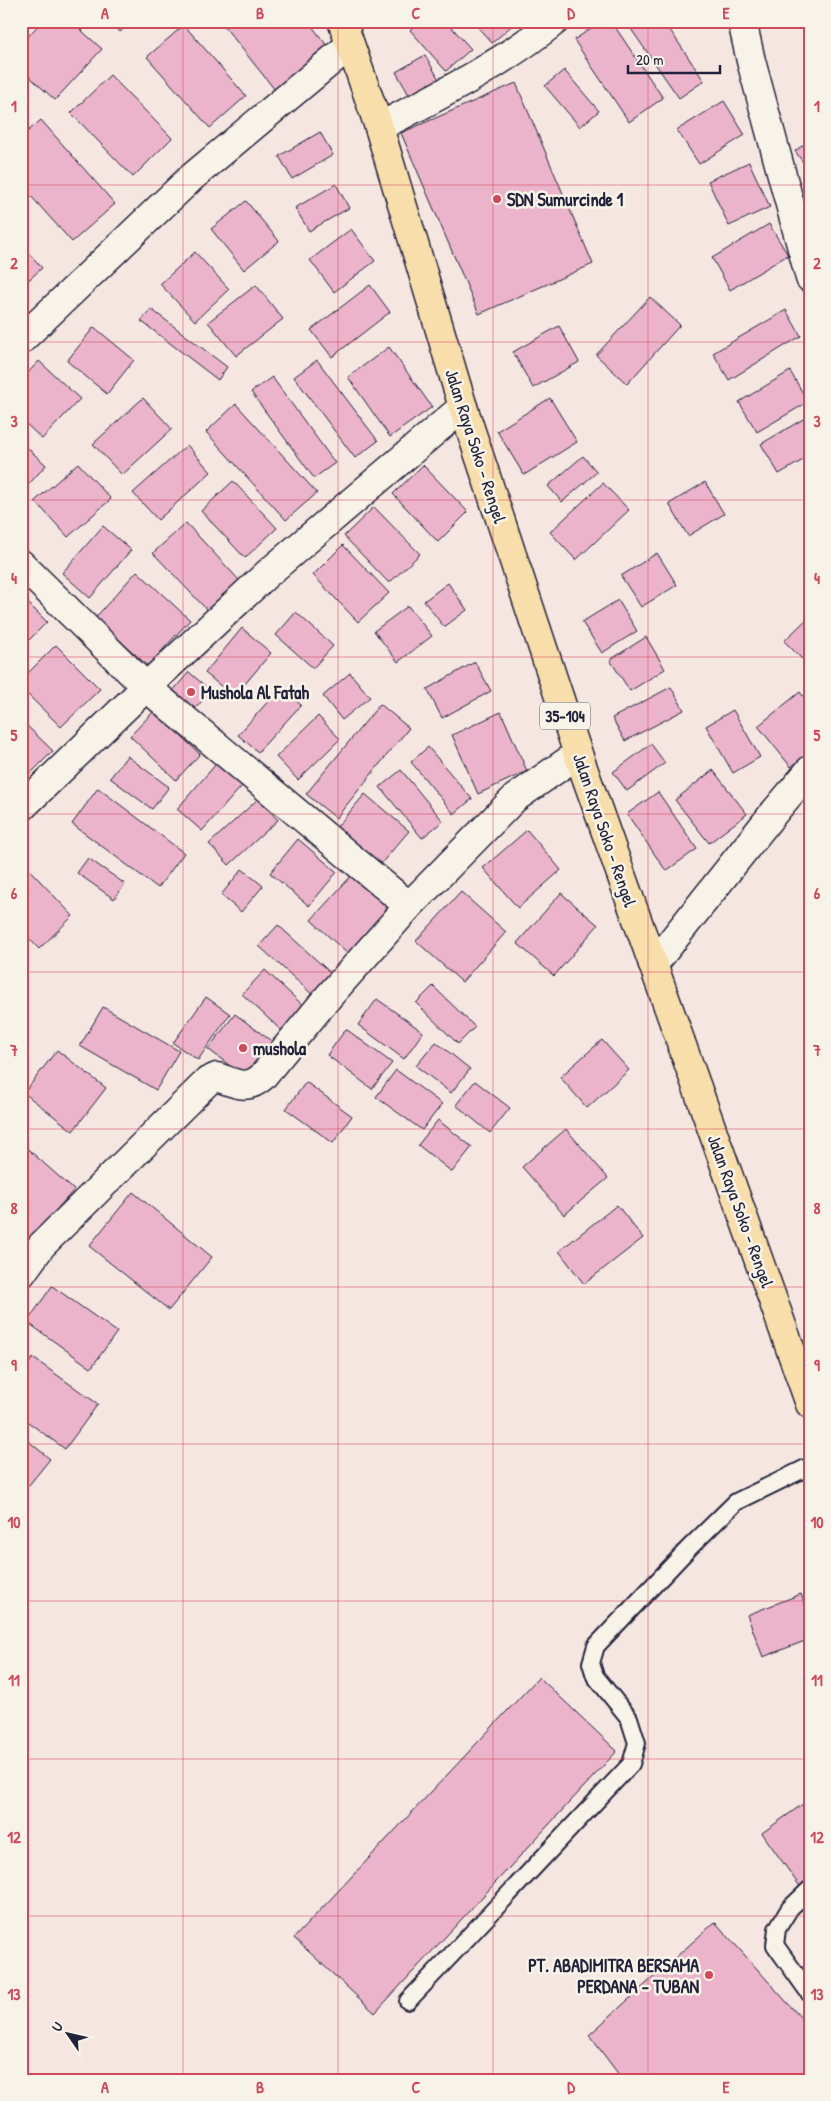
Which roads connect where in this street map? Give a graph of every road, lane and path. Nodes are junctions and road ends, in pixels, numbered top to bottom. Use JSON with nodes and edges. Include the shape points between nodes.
{"nodes":[{"id":1,"x":555,"y":21,"type":"edge"},
{"id":2,"x":742,"y":21,"type":"edge"},
{"id":3,"x":346,"y":33,"type":"edge"},
{"id":4,"x":379,"y":127,"type":"junction"},
{"id":5,"x":810,"y":278,"type":"edge"},
{"id":6,"x":21,"y":340,"type":"edge"},
{"id":7,"x":463,"y":406,"type":"junction"},
{"id":8,"x":21,"y":564,"type":"edge"},
{"id":9,"x":146,"y":687,"type":"junction"},
{"id":10,"x":578,"y":754,"type":"junction"},
{"id":11,"x":810,"y":770,"type":"edge"},
{"id":12,"x":21,"y":808,"type":"edge"},
{"id":13,"x":409,"y":906,"type":"junction"},
{"id":14,"x":653,"y":965,"type":"junction"},
{"id":15,"x":21,"y":1274,"type":"edge"},
{"id":16,"x":810,"y":1404,"type":"edge"},
{"id":17,"x":810,"y":1466,"type":"edge"},
{"id":18,"x":810,"y":1888,"type":"edge"},
{"id":19,"x":810,"y":1994,"type":"edge"},
{"id":20,"x":408,"y":2001,"type":"dead end"}],
"edges":[{"from":1,"to":4,"type":"street","via":[[522,48],[473,78]]},
{"from":2,"to":5,"type":"street"},
{"from":3,"to":4,"type":"main road","name":"Jalan Raya Soko - Rengel","number":"35-104"},
{"from":3,"to":6,"type":"street"},
{"from":4,"to":7,"type":"main road","name":"Jalan Raya Soko - Rengel","number":"35-104"},
{"from":7,"to":9,"type":"street","via":[[266,574]]},
{"from":7,"to":10,"type":"main road","name":"Jalan Raya Soko - Rengel","number":"35-104"},
{"from":8,"to":9,"type":"street"},
{"from":9,"to":12,"type":"street"},
{"from":9,"to":13,"type":"street"},
{"from":10,"to":13,"type":"street","via":[[515,798]]},
{"from":10,"to":14,"type":"main road","name":"Jalan Raya Soko - Rengel","number":"35-104"},
{"from":11,"to":14,"type":"street"},
{"from":13,"to":15,"type":"street","via":[[254,1085],[217,1077],[208,1081],[42,1245]]},
{"from":14,"to":16,"type":"main road","name":"Jalan Raya Soko - Rengel","number":"35-104"},
{"from":17,"to":20,"type":"lane","via":[[736,1502],[596,1646],[591,1664],[595,1676],[629,1718],[636,1743],[631,1764]]},
{"from":18,"to":19,"type":"lane","via":[[790,1908],[777,1929],[775,1945]]}]}
